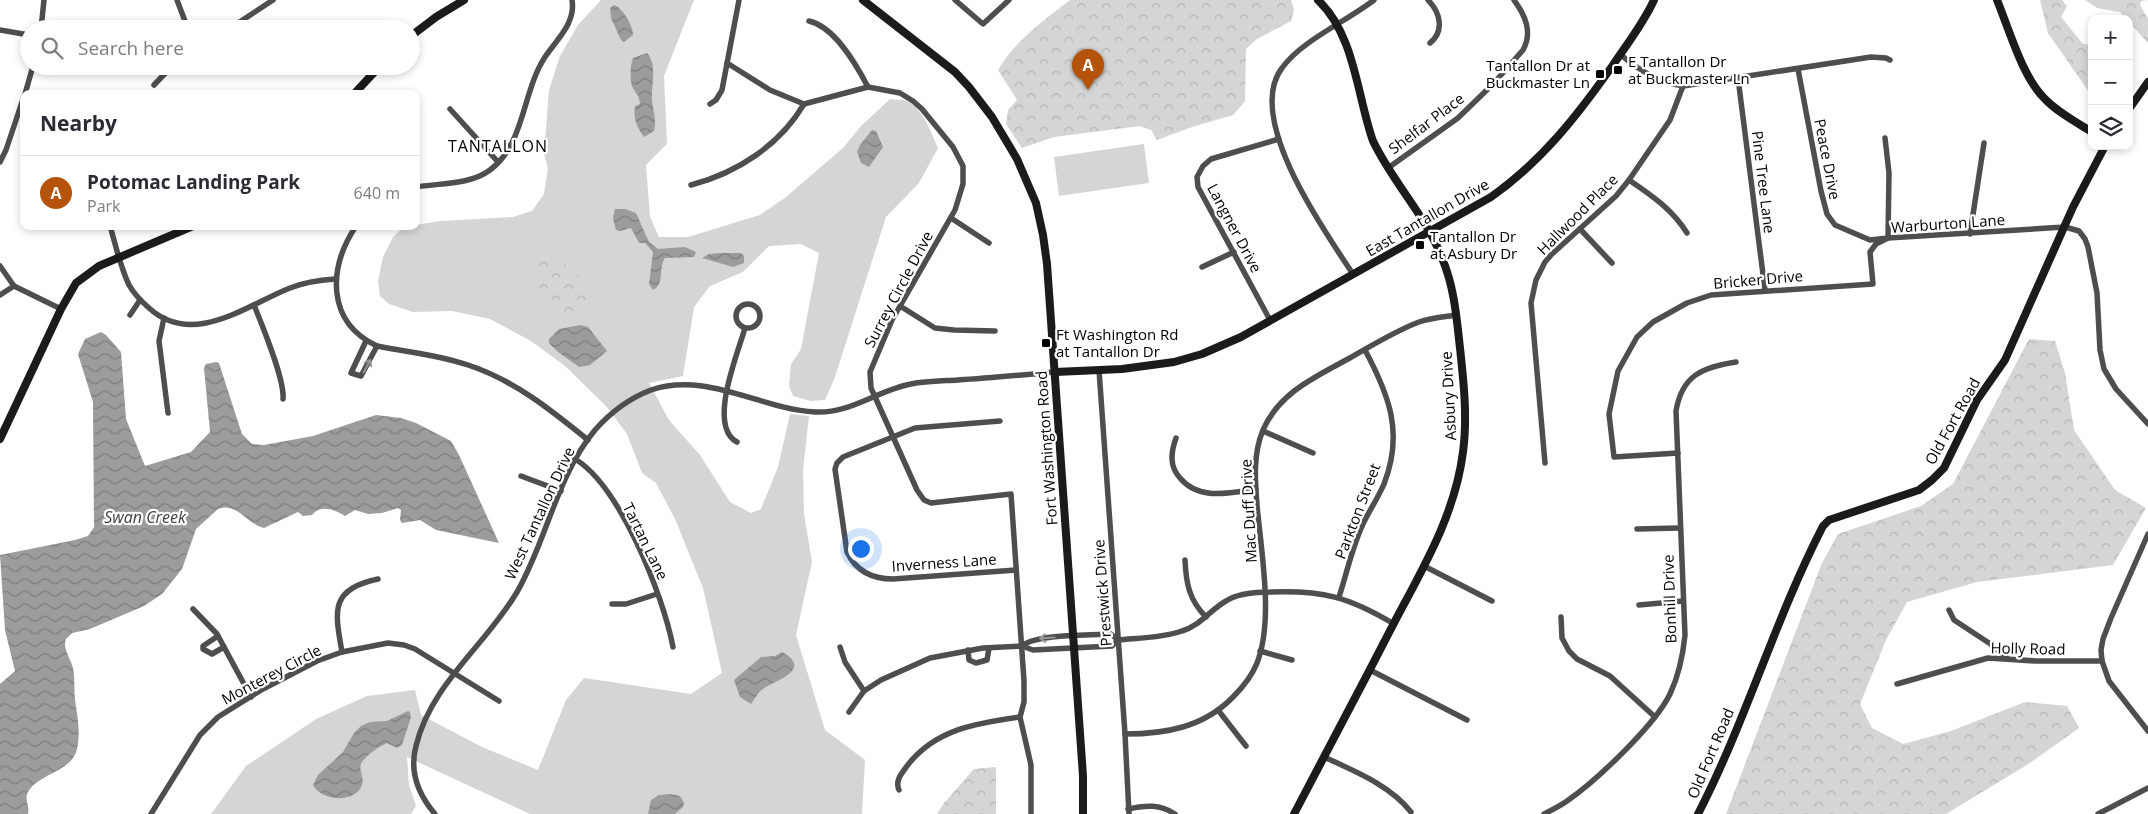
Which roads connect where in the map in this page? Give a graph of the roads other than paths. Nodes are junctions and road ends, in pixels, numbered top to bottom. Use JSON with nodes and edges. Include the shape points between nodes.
{"nodes":[{"id":1,"x":44,"y":0,"type":"edge"},
{"id":2,"x":176,"y":0,"type":"edge"},
{"id":3,"x":273,"y":0,"type":"edge"},
{"id":4,"x":464,"y":0,"type":"edge"},
{"id":5,"x":572,"y":0,"type":"edge"},
{"id":6,"x":740,"y":0,"type":"edge"},
{"id":7,"x":863,"y":0,"type":"edge"},
{"id":8,"x":955,"y":0,"type":"edge"},
{"id":9,"x":1009,"y":0,"type":"edge"},
{"id":10,"x":1318,"y":0,"type":"edge"},
{"id":11,"x":1374,"y":0,"type":"edge"},
{"id":12,"x":1428,"y":0,"type":"edge"},
{"id":13,"x":1514,"y":0,"type":"edge"},
{"id":14,"x":1654,"y":0,"type":"edge"},
{"id":15,"x":1996,"y":0,"type":"edge"},
{"id":16,"x":42,"y":20,"type":"edge"},
{"id":17,"x":184,"y":20,"type":"edge"},
{"id":18,"x":243,"y":20,"type":"edge"},
{"id":19,"x":809,"y":21,"type":"dead end"},
{"id":20,"x":1337,"y":25,"type":"junction"},
{"id":21,"x":420,"y":29,"type":"edge"},
{"id":22,"x":0,"y":30,"type":"edge"},
{"id":23,"x":20,"y":33,"type":"edge"},
{"id":24,"x":1430,"y":43,"type":"dead end"},
{"id":25,"x":1620,"y":54,"type":"junction"},
{"id":26,"x":1890,"y":60,"type":"dead end"},
{"id":27,"x":727,"y":63,"type":"junction"},
{"id":28,"x":1798,"y":69,"type":"junction"},
{"id":29,"x":30,"y":75,"type":"edge"},
{"id":30,"x":163,"y":75,"type":"edge"},
{"id":31,"x":372,"y":75,"type":"edge"},
{"id":32,"x":1738,"y":78,"type":"junction"},
{"id":33,"x":2148,"y":82,"type":"edge"},
{"id":34,"x":154,"y":85,"type":"dead end"},
{"id":35,"x":1683,"y":86,"type":"junction"},
{"id":36,"x":868,"y":87,"type":"junction"},
{"id":37,"x":26,"y":90,"type":"edge"},
{"id":38,"x":358,"y":90,"type":"edge"},
{"id":39,"x":710,"y":104,"type":"dead end"},
{"id":40,"x":804,"y":104,"type":"junction"},
{"id":41,"x":2132,"y":105,"type":"edge"},
{"id":42,"x":20,"y":107,"type":"edge"},
{"id":43,"x":450,"y":109,"type":"dead end"},
{"id":44,"x":2088,"y":129,"type":"edge"},
{"id":45,"x":1885,"y":138,"type":"dead end"},
{"id":46,"x":1279,"y":139,"type":"junction"},
{"id":47,"x":1984,"y":143,"type":"dead end"},
{"id":48,"x":2103,"y":150,"type":"edge"},
{"id":49,"x":0,"y":162,"type":"edge"},
{"id":50,"x":498,"y":162,"type":"junction"},
{"id":51,"x":1388,"y":168,"type":"junction"},
{"id":52,"x":1629,"y":180,"type":"junction"},
{"id":53,"x":691,"y":185,"type":"dead end"},
{"id":54,"x":420,"y":186,"type":"edge"},
{"id":55,"x":951,"y":218,"type":"junction"},
{"id":56,"x":2065,"y":227,"type":"junction"},
{"id":57,"x":1580,"y":229,"type":"junction"},
{"id":58,"x":111,"y":230,"type":"edge"},
{"id":59,"x":184,"y":230,"type":"edge"},
{"id":60,"x":354,"y":230,"type":"edge"},
{"id":61,"x":1430,"y":231,"type":"junction"},
{"id":62,"x":1686,"y":233,"type":"dead end"},
{"id":63,"x":1970,"y":234,"type":"junction"},
{"id":64,"x":1888,"y":238,"type":"junction"},
{"id":65,"x":989,"y":243,"type":"dead end"},
{"id":66,"x":1234,"y":252,"type":"junction"},
{"id":67,"x":119,"y":258,"type":"junction"},
{"id":68,"x":1612,"y":263,"type":"dead end"},
{"id":69,"x":0,"y":266,"type":"edge"},
{"id":70,"x":1202,"y":268,"type":"dead end"},
{"id":71,"x":1353,"y":274,"type":"junction"},
{"id":72,"x":335,"y":279,"type":"junction"},
{"id":73,"x":1874,"y":284,"type":"joint"},
{"id":74,"x":14,"y":286,"type":"junction"},
{"id":75,"x":1765,"y":290,"type":"junction"},
{"id":76,"x":0,"y":295,"type":"edge"},
{"id":77,"x":140,"y":300,"type":"junction"},
{"id":78,"x":254,"y":305,"type":"junction"},
{"id":79,"x":900,"y":306,"type":"junction"},
{"id":80,"x":62,"y":309,"type":"junction"},
{"id":81,"x":130,"y":315,"type":"dead end"},
{"id":82,"x":1456,"y":316,"type":"junction"},
{"id":83,"x":164,"y":318,"type":"junction"},
{"id":84,"x":1270,"y":320,"type":"junction"},
{"id":85,"x":745,"y":328,"type":"junction"},
{"id":86,"x":995,"y":331,"type":"dead end"},
{"id":87,"x":366,"y":341,"type":"junction"},
{"id":88,"x":377,"y":346,"type":"junction"},
{"id":89,"x":1365,"y":350,"type":"junction"},
{"id":90,"x":1736,"y":362,"type":"dead end"},
{"id":91,"x":1099,"y":370,"type":"junction"},
{"id":92,"x":1054,"y":372,"type":"junction"},
{"id":93,"x":727,"y":391,"type":"junction"},
{"id":94,"x":874,"y":396,"type":"junction"},
{"id":95,"x":283,"y":399,"type":"dead end"},
{"id":96,"x":168,"y":413,"type":"dead end"},
{"id":97,"x":1000,"y":421,"type":"dead end"},
{"id":98,"x":2148,"y":424,"type":"edge"},
{"id":99,"x":1263,"y":431,"type":"junction"},
{"id":100,"x":893,"y":435,"type":"junction"},
{"id":101,"x":0,"y":438,"type":"edge"},
{"id":102,"x":1176,"y":438,"type":"dead end"},
{"id":103,"x":588,"y":440,"type":"junction"},
{"id":104,"x":737,"y":442,"type":"dead end"},
{"id":105,"x":1313,"y":453,"type":"dead end"},
{"id":106,"x":1678,"y":453,"type":"junction"},
{"id":107,"x":574,"y":459,"type":"junction"},
{"id":108,"x":1544,"y":463,"type":"dead end"},
{"id":109,"x":521,"y":476,"type":"dead end"},
{"id":110,"x":1256,"y":490,"type":"junction"},
{"id":111,"x":561,"y":491,"type":"junction"},
{"id":112,"x":1680,"y":528,"type":"junction"},
{"id":113,"x":1637,"y":530,"type":"dead end"},
{"id":114,"x":2148,"y":534,"type":"edge"},
{"id":115,"x":1185,"y":560,"type":"dead end"},
{"id":116,"x":1424,"y":566,"type":"junction"},
{"id":117,"x":1016,"y":570,"type":"junction"},
{"id":118,"x":378,"y":579,"type":"dead end"},
{"id":119,"x":1265,"y":592,"type":"junction"},
{"id":120,"x":657,"y":594,"type":"junction"},
{"id":121,"x":1339,"y":597,"type":"junction"},
{"id":122,"x":1492,"y":601,"type":"dead end"},
{"id":123,"x":1683,"y":601,"type":"junction"},
{"id":124,"x":612,"y":604,"type":"dead end"},
{"id":125,"x":1639,"y":605,"type":"dead end"},
{"id":126,"x":193,"y":609,"type":"dead end"},
{"id":127,"x":1949,"y":610,"type":"dead end"},
{"id":128,"x":1206,"y":617,"type":"junction"},
{"id":129,"x":1561,"y":617,"type":"dead end"},
{"id":130,"x":1394,"y":624,"type":"junction"},
{"id":131,"x":218,"y":636,"type":"junction"},
{"id":132,"x":1073,"y":636,"type":"junction"},
{"id":133,"x":1118,"y":640,"type":"junction"},
{"id":134,"x":1022,"y":646,"type":"junction"},
{"id":135,"x":224,"y":647,"type":"junction"},
{"id":136,"x":673,"y":647,"type":"dead end"},
{"id":137,"x":840,"y":647,"type":"dead end"},
{"id":138,"x":989,"y":648,"type":"junction"},
{"id":139,"x":1074,"y":648,"type":"junction"},
{"id":140,"x":968,"y":650,"type":"junction"},
{"id":141,"x":1260,"y":651,"type":"junction"},
{"id":142,"x":342,"y":652,"type":"junction"},
{"id":143,"x":2008,"y":659,"type":"junction"},
{"id":144,"x":1292,"y":660,"type":"dead end"},
{"id":145,"x":2102,"y":661,"type":"junction"},
{"id":146,"x":1370,"y":670,"type":"junction"},
{"id":147,"x":454,"y":674,"type":"junction"},
{"id":148,"x":1897,"y":684,"type":"dead end"},
{"id":149,"x":864,"y":691,"type":"junction"},
{"id":150,"x":250,"y":696,"type":"junction"},
{"id":151,"x":499,"y":700,"type":"dead end"},
{"id":152,"x":1218,"y":710,"type":"junction"},
{"id":153,"x":849,"y":712,"type":"dead end"},
{"id":154,"x":1655,"y":717,"type":"junction"},
{"id":155,"x":1020,"y":718,"type":"junction"},
{"id":156,"x":1467,"y":720,"type":"dead end"},
{"id":157,"x":2148,"y":730,"type":"edge"},
{"id":158,"x":1125,"y":734,"type":"junction"},
{"id":159,"x":1246,"y":746,"type":"dead end"},
{"id":160,"x":1324,"y":757,"type":"junction"},
{"id":161,"x":2148,"y":788,"type":"edge"},
{"id":162,"x":899,"y":790,"type":"dead end"},
{"id":163,"x":1129,"y":812,"type":"edge"},
{"id":164,"x":1411,"y":812,"type":"dead end"},
{"id":165,"x":151,"y":814,"type":"edge"},
{"id":166,"x":435,"y":814,"type":"edge"},
{"id":167,"x":1031,"y":814,"type":"edge"},
{"id":168,"x":1083,"y":814,"type":"edge"},
{"id":169,"x":1175,"y":814,"type":"edge"},
{"id":170,"x":1294,"y":814,"type":"edge"},
{"id":171,"x":1544,"y":814,"type":"edge"},
{"id":172,"x":1698,"y":814,"type":"edge"},
{"id":173,"x":2098,"y":814,"type":"edge"}],
"edges":[{"from":1,"to":16,"type":"street"},
{"from":2,"to":17,"type":"street"},
{"from":3,"to":18,"type":"street"},
{"from":4,"to":21,"type":"street"},
{"from":5,"to":50,"type":"street","via":[[572,17],[540,66],[527,93],[513,142]]},
{"from":6,"to":27,"type":"street"},
{"from":7,"to":92,"type":"street","name":"Fort Washington Road","via":[[960,77],[992,117],[1018,159],[1034,197],[1043,236]]},
{"from":8,"to":9,"type":"street","via":[[983,24]]},
{"from":10,"to":20,"type":"street","name":"Asbury Drive"},
{"from":11,"to":20,"type":"street"},
{"from":12,"to":24,"type":"street","via":[[1439,21],[1436,36]]},
{"from":13,"to":51,"type":"street","name":"Shelfar Place","via":[[1528,28],[1523,50],[1458,118]]},
{"from":14,"to":25,"type":"street","name":"East Tantallon Drive"},
{"from":15,"to":44,"type":"street","via":[[2037,91]]},
{"from":19,"to":36,"type":"street","via":[[824,27],[836,38]]},
{"from":20,"to":46,"type":"street","via":[[1289,60],[1277,75],[1272,99]]},
{"from":20,"to":51,"type":"street","name":"Asbury Drive","via":[[1350,58],[1373,141]]},
{"from":22,"to":23,"type":"street"},
{"from":25,"to":35,"type":"street","via":[[1652,77]]},
{"from":25,"to":61,"type":"street","name":"East Tantallon Drive","via":[[1577,115],[1529,168],[1491,197]]},
{"from":26,"to":28,"type":"street","via":[[1871,57]]},
{"from":27,"to":39,"type":"street","via":[[722,90]]},
{"from":27,"to":40,"type":"street","via":[[770,90]]},
{"from":28,"to":32,"type":"street"},
{"from":28,"to":64,"type":"street","name":"Peace Drive","via":[[1827,214],[1835,225],[1870,240]]},
{"from":29,"to":37,"type":"street"},
{"from":30,"to":34,"type":"street"},
{"from":31,"to":38,"type":"street"},
{"from":32,"to":35,"type":"street"},
{"from":32,"to":75,"type":"street","name":"Pine Tree Lane"},
{"from":33,"to":41,"type":"street"},
{"from":35,"to":52,"type":"street","name":"Hallwood Place","via":[[1670,120]]},
{"from":36,"to":40,"type":"street","name":"Surrey Circle Drive"},
{"from":36,"to":55,"type":"street","name":"Surrey Circle Drive","via":[[888,90],[913,101],[953,147],[964,170],[961,194]]},
{"from":40,"to":53,"type":"street","via":[[786,130],[764,150],[720,175]]},
{"from":42,"to":49,"type":"street"},
{"from":43,"to":50,"type":"street"},
{"from":45,"to":64,"type":"street","via":[[1889,173]]},
{"from":46,"to":66,"type":"street","name":"Langner Drive","via":[[1211,159],[1196,177],[1198,187]]},
{"from":46,"to":71,"type":"street","via":[[1310,208]]},
{"from":47,"to":63,"type":"street"},
{"from":48,"to":56,"type":"street","name":"Old Fort Road"},
{"from":50,"to":54,"type":"street","via":[[475,178]]},
{"from":51,"to":61,"type":"street","name":"Asbury Drive"},
{"from":52,"to":57,"type":"street","name":"Hallwood Place"},
{"from":52,"to":62,"type":"street","via":[[1664,205]]},
{"from":55,"to":65,"type":"street"},
{"from":55,"to":79,"type":"street","name":"Surrey Circle Drive"},
{"from":56,"to":63,"type":"street","name":"Warburton Lane"},
{"from":56,"to":98,"type":"street","via":[[2079,231],[2088,247],[2098,293],[2100,350],[2106,374]]},
{"from":56,"to":172,"type":"street","name":"Old Fort Road","via":[[2005,360],[1977,400],[1944,468],[1919,490],[1829,520],[1823,526]]},
{"from":57,"to":68,"type":"street"},
{"from":57,"to":108,"type":"street","name":"Hallwood Place","via":[[1545,262],[1532,291]]},
{"from":58,"to":67,"type":"street"},
{"from":59,"to":67,"type":"street"},
{"from":60,"to":72,"type":"street","via":[[342,254]]},
{"from":61,"to":71,"type":"street","name":"East Tantallon Drive"},
{"from":61,"to":82,"type":"street","name":"Asbury Drive","via":[[1449,277]]},
{"from":63,"to":64,"type":"street","name":"Warburton Lane"},
{"from":64,"to":73,"type":"street","name":"Warburton Lane","via":[[1871,250]]},
{"from":66,"to":70,"type":"street"},
{"from":66,"to":84,"type":"street","name":"Langner Drive"},
{"from":67,"to":77,"type":"street","via":[[129,284]]},
{"from":67,"to":80,"type":"street","via":[[82,277]]},
{"from":69,"to":74,"type":"street"},
{"from":71,"to":84,"type":"street","name":"East Tantallon Drive"},
{"from":72,"to":78,"type":"street","via":[[300,284]]},
{"from":72,"to":87,"type":"street","via":[[343,314]]},
{"from":73,"to":75,"type":"street","name":"Bricker Drive"},
{"from":74,"to":76,"type":"street"},
{"from":74,"to":80,"type":"street"},
{"from":75,"to":106,"type":"street","name":"Bricker Drive","via":[[1712,295],[1671,311],[1637,337],[1618,371],[1609,414],[1614,457]]},
{"from":77,"to":81,"type":"street"},
{"from":77,"to":83,"type":"street"},
{"from":78,"to":83,"type":"street","via":[[207,324],[186,324]]},
{"from":78,"to":95,"type":"street","via":[[271,348]]},
{"from":79,"to":86,"type":"street","via":[[935,328]]},
{"from":79,"to":94,"type":"street","name":"Surrey Circle Drive","via":[[871,367]]},
{"from":80,"to":101,"type":"street"},
{"from":82,"to":89,"type":"street","name":"Mac Duff Drive","via":[[1418,322]]},
{"from":82,"to":116,"type":"street","name":"Asbury Drive","via":[[1465,416],[1463,454],[1456,489]]},
{"from":83,"to":96,"type":"street","via":[[159,341]]},
{"from":84,"to":91,"type":"street","name":"East Tantallon Drive","via":[[1241,337],[1188,359]]},
{"from":85,"to":85,"type":"street","via":[[754,326],[760,317],[756,307],[749,303],[741,305],[736,316],[738,323]]},
{"from":85,"to":93,"type":"street"},
{"from":87,"to":88,"type":"street"},
{"from":87,"to":88,"type":"street","one_way":true,"via":[[351,373],[357,376],[364,372]]},
{"from":88,"to":103,"type":"street","via":[[456,361],[499,377]]},
{"from":89,"to":99,"type":"street","name":"Mac Duff Drive","via":[[1296,389],[1275,411]]},
{"from":89,"to":121,"type":"street","name":"Parkton Street","via":[[1386,392],[1393,440],[1383,484],[1357,537]]},
{"from":90,"to":106,"type":"street","name":"Bonhill Drive","via":[[1705,368],[1685,385],[1676,411]]},
{"from":91,"to":92,"type":"street","name":"East Tantallon Drive"},
{"from":91,"to":133,"type":"street","name":"Prestwick Drive"},
{"from":92,"to":94,"type":"street","name":"West Tantallon Drive","via":[[914,383]]},
{"from":92,"to":132,"type":"street","name":"Fort Washington Road"},
{"from":93,"to":94,"type":"street","name":"West Tantallon Drive","via":[[814,412],[836,411]]},
{"from":93,"to":103,"type":"street","name":"West Tantallon Drive","via":[[690,385],[653,390],[628,401]]},
{"from":93,"to":104,"type":"street","via":[[725,426],[730,437]]},
{"from":94,"to":100,"type":"street","name":"Surrey Circle Drive"},
{"from":97,"to":100,"type":"street","name":"Inverness Lane","via":[[915,428]]},
{"from":99,"to":105,"type":"street"},
{"from":99,"to":110,"type":"street","name":"Mac Duff Drive","via":[[1256,462]]},
{"from":100,"to":117,"type":"street","name":"Surrey Circle Drive","via":[[916,490],[926,502],[1011,494]]},
{"from":100,"to":117,"type":"street","name":"Inverness Lane","via":[[843,457],[836,464],[846,546],[854,564],[868,575],[883,579]]},
{"from":102,"to":110,"type":"street","via":[[1172,451],[1173,467],[1189,488],[1212,494]]},
{"from":103,"to":107,"type":"street","name":"West Tantallon Drive"},
{"from":106,"to":112,"type":"street","name":"Bonhill Drive"},
{"from":107,"to":111,"type":"street","name":"West Tantallon Drive"},
{"from":107,"to":120,"type":"street","name":"Tartan Lane","via":[[591,471],[609,495],[635,540]]},
{"from":109,"to":111,"type":"street"},
{"from":110,"to":119,"type":"street","name":"Mac Duff Drive"},
{"from":111,"to":147,"type":"street","name":"West Tantallon Drive","via":[[516,593]]},
{"from":112,"to":113,"type":"street"},
{"from":112,"to":123,"type":"street","name":"Bonhill Drive"},
{"from":114,"to":145,"type":"street","via":[[2105,632]]},
{"from":115,"to":128,"type":"street","via":[[1189,592]]},
{"from":116,"to":122,"type":"street"},
{"from":116,"to":130,"type":"street","name":"Asbury Drive"},
{"from":117,"to":134,"type":"street","name":"Surrey Circle Drive"},
{"from":118,"to":142,"type":"street","via":[[354,588],[343,596],[338,605],[336,621]]},
{"from":119,"to":121,"type":"street","via":[[1307,591]]},
{"from":119,"to":128,"type":"street","via":[[1230,599]]},
{"from":119,"to":141,"type":"street","name":"Mac Duff Drive"},
{"from":120,"to":124,"type":"street","via":[[626,604]]},
{"from":120,"to":136,"type":"street","name":"Tartan Lane"},
{"from":121,"to":130,"type":"street"},
{"from":123,"to":125,"type":"street"},
{"from":123,"to":154,"type":"street","name":"Bonhill Drive","via":[[1684,634],[1678,672],[1669,696]]},
{"from":126,"to":131,"type":"street"},
{"from":127,"to":143,"type":"street","via":[[1954,620]]},
{"from":128,"to":133,"type":"street","via":[[1181,632]]},
{"from":129,"to":154,"type":"street","via":[[1562,638],[1573,655],[1610,676]]},
{"from":130,"to":146,"type":"street","name":"Asbury Drive"},
{"from":131,"to":135,"type":"street"},
{"from":131,"to":135,"type":"street","via":[[203,649],[212,654]]},
{"from":132,"to":133,"type":"street","via":[[1110,634]]},
{"from":132,"to":134,"type":"street","one_way":true,"via":[[1030,640]]},
{"from":132,"to":139,"type":"street","name":"Fort Washington Road"},
{"from":133,"to":139,"type":"street","via":[[1112,646]]},
{"from":133,"to":158,"type":"street","name":"Prestwick Drive"},
{"from":134,"to":138,"type":"street"},
{"from":134,"to":139,"type":"street","via":[[1031,650]]},
{"from":134,"to":155,"type":"street","name":"Surrey Circle Drive","via":[[1024,694]]},
{"from":135,"to":150,"type":"street"},
{"from":137,"to":149,"type":"street","via":[[845,662]]},
{"from":138,"to":140,"type":"street"},
{"from":138,"to":140,"type":"street","via":[[987,660],[976,663],[970,660]]},
{"from":139,"to":168,"type":"street","name":"Fort Washington Road"},
{"from":140,"to":149,"type":"street","via":[[920,662]]},
{"from":141,"to":144,"type":"street"},
{"from":141,"to":152,"type":"street","name":"Mac Duff Drive","via":[[1258,662],[1245,684]]},
{"from":142,"to":147,"type":"street","name":"Monterey Circle","via":[[388,643],[404,644]]},
{"from":142,"to":150,"type":"street","name":"Monterey Circle","via":[[317,661]]},
{"from":143,"to":145,"type":"street","name":"Holly Road"},
{"from":143,"to":148,"type":"street","name":"Holly Road","via":[[1977,660]]},
{"from":145,"to":157,"type":"street","via":[[2113,688]]},
{"from":146,"to":156,"type":"street"},
{"from":146,"to":160,"type":"street","name":"Asbury Drive"},
{"from":147,"to":151,"type":"street","name":"Monterey Circle"},
{"from":147,"to":166,"type":"street","name":"West Tantallon Drive","via":[[424,723],[414,755],[418,786]]},
{"from":149,"to":153,"type":"street"},
{"from":150,"to":165,"type":"street","name":"Monterey Circle","via":[[203,731]]},
{"from":152,"to":158,"type":"street","name":"Mac Duff Drive","via":[[1197,723],[1175,729]]},
{"from":152,"to":159,"type":"street"},
{"from":154,"to":171,"type":"street","name":"Bonhill Drive","via":[[1585,788]]},
{"from":155,"to":162,"type":"street","via":[[975,724],[941,737],[908,764],[898,780]]},
{"from":155,"to":167,"type":"street","via":[[1031,765]]},
{"from":158,"to":163,"type":"street","name":"Prestwick Drive"},
{"from":160,"to":164,"type":"street","via":[[1390,791]]},
{"from":160,"to":170,"type":"street","name":"Asbury Drive"},
{"from":161,"to":173,"type":"street"},
{"from":163,"to":169,"type":"street","via":[[1150,806]]}]}
